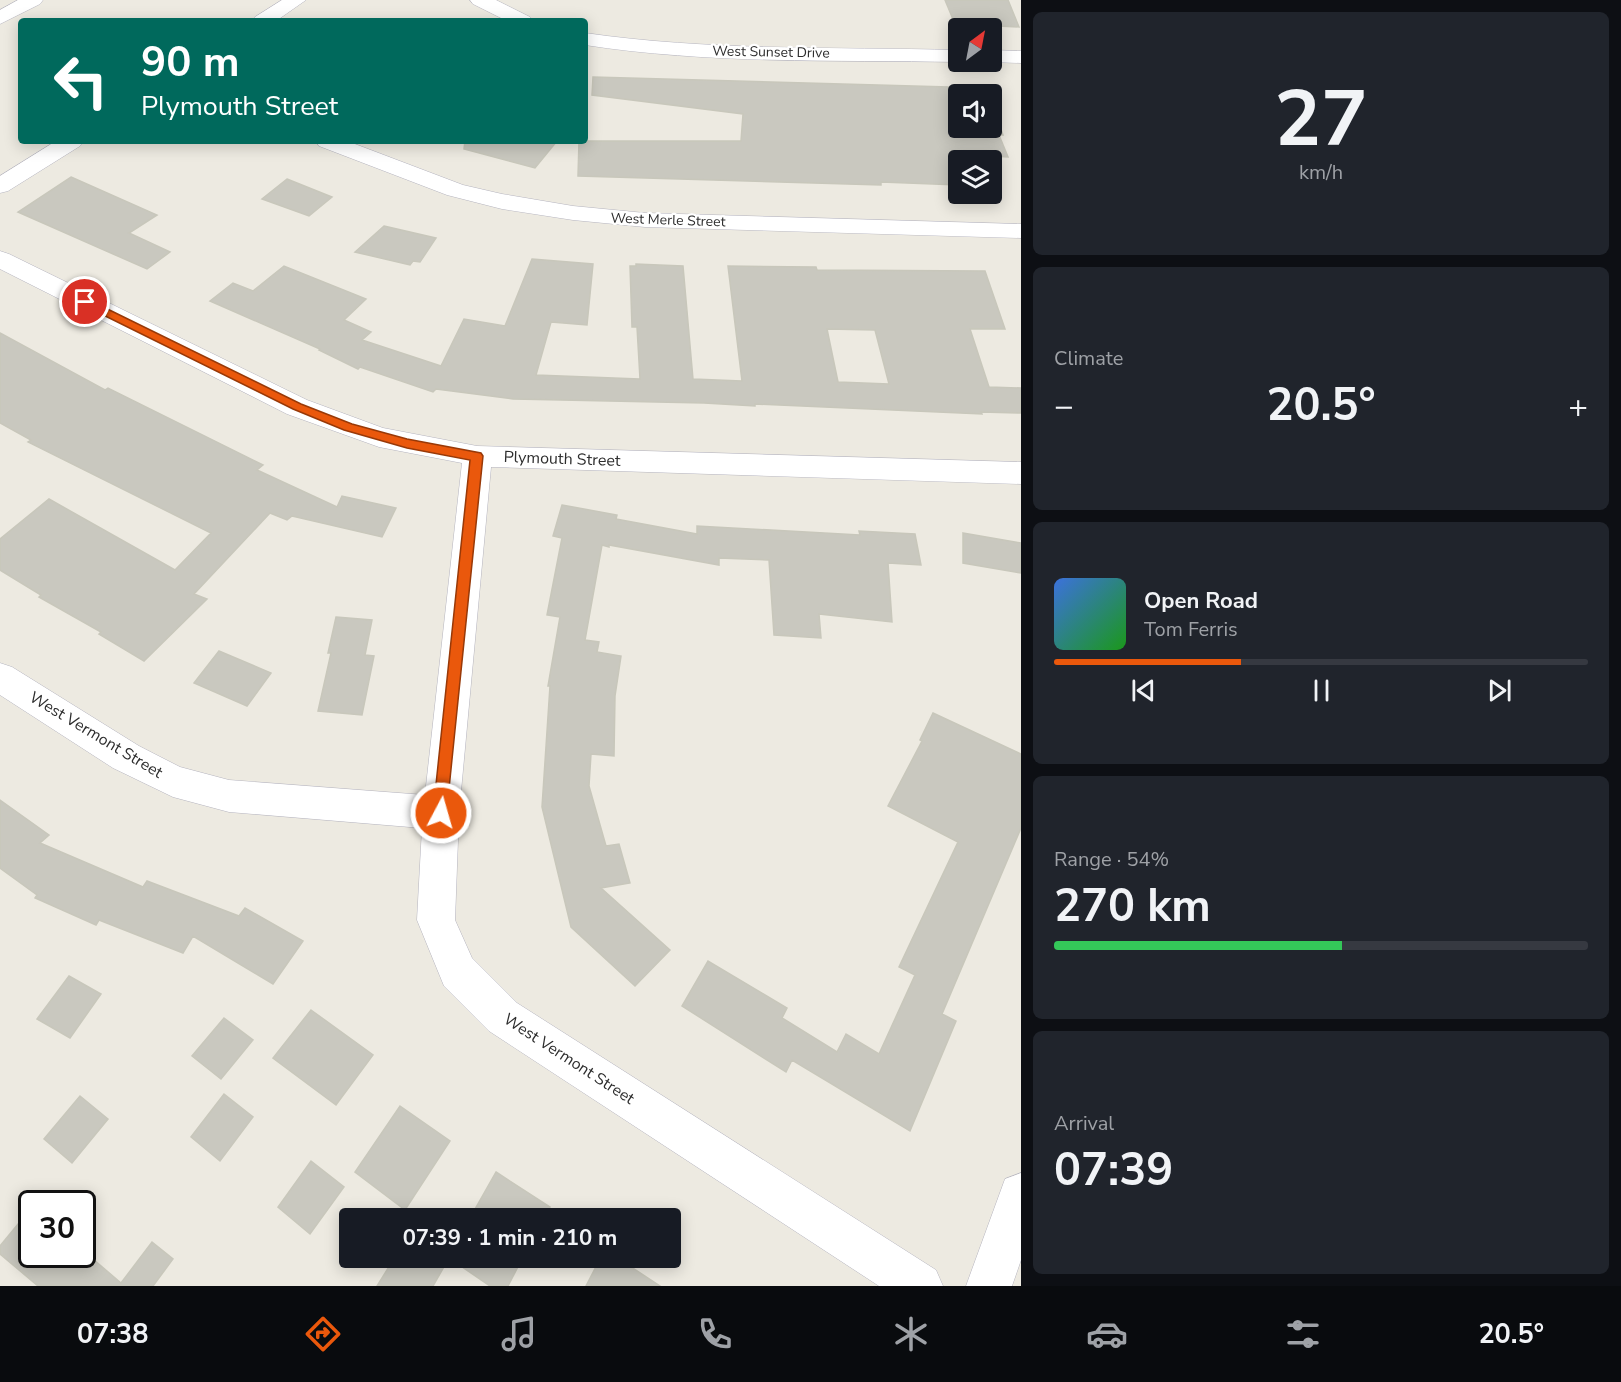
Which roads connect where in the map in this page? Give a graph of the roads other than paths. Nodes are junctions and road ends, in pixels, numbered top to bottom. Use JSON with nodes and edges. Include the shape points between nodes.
{"nodes":[{"id":1,"x":33,"y":0,"type":"edge"},
{"id":2,"x":296,"y":0,"type":"edge"},
{"id":3,"x":480,"y":0,"type":"edge"},
{"id":4,"x":0,"y":18,"type":"edge"},
{"id":5,"x":267,"y":18,"type":"edge"},
{"id":6,"x":517,"y":18,"type":"edge"},
{"id":7,"x":588,"y":39,"type":"edge"},
{"id":8,"x":948,"y":56,"type":"edge"},
{"id":9,"x":1002,"y":56,"type":"edge"},
{"id":10,"x":1021,"y":57,"type":"edge"},
{"id":11,"x":67,"y":144,"type":"edge"},
{"id":12,"x":335,"y":144,"type":"edge"},
{"id":13,"x":0,"y":186,"type":"edge"},
{"id":14,"x":1021,"y":231,"type":"edge"},
{"id":15,"x":0,"y":259,"type":"edge"},
{"id":16,"x":477,"y":456,"type":"junction"},
{"id":17,"x":1021,"y":473,"type":"edge"},
{"id":18,"x":0,"y":677,"type":"edge"},
{"id":19,"x":441,"y":813,"type":"junction"},
{"id":20,"x":1021,"y":1195,"type":"edge"},
{"id":21,"x":920,"y":1286,"type":"edge"},
{"id":22,"x":989,"y":1286,"type":"edge"}],
"edges":[{"from":1,"to":4,"type":"street"},
{"from":2,"to":5,"type":"street"},
{"from":3,"to":6,"type":"street"},
{"from":7,"to":8,"type":"street","name":"West Sunset Drive","via":[[684,50]]},
{"from":9,"to":10,"type":"street"},
{"from":11,"to":13,"type":"street"},
{"from":12,"to":14,"type":"street","name":"West Merle Street","via":[[454,189],[531,208],[587,216]]},
{"from":15,"to":16,"type":"street","name":"Plymouth Street","via":[[318,415],[379,437]]},
{"from":16,"to":17,"type":"street","name":"Plymouth Street"},
{"from":16,"to":19,"type":"street"},
{"from":18,"to":19,"type":"street","name":"West Vermont Street","via":[[126,757],[173,781],[230,796]]},
{"from":19,"to":21,"type":"street","name":"West Vermont Street","via":[[436,920],[458,972],[503,1017]]},
{"from":20,"to":22,"type":"street"}]}
